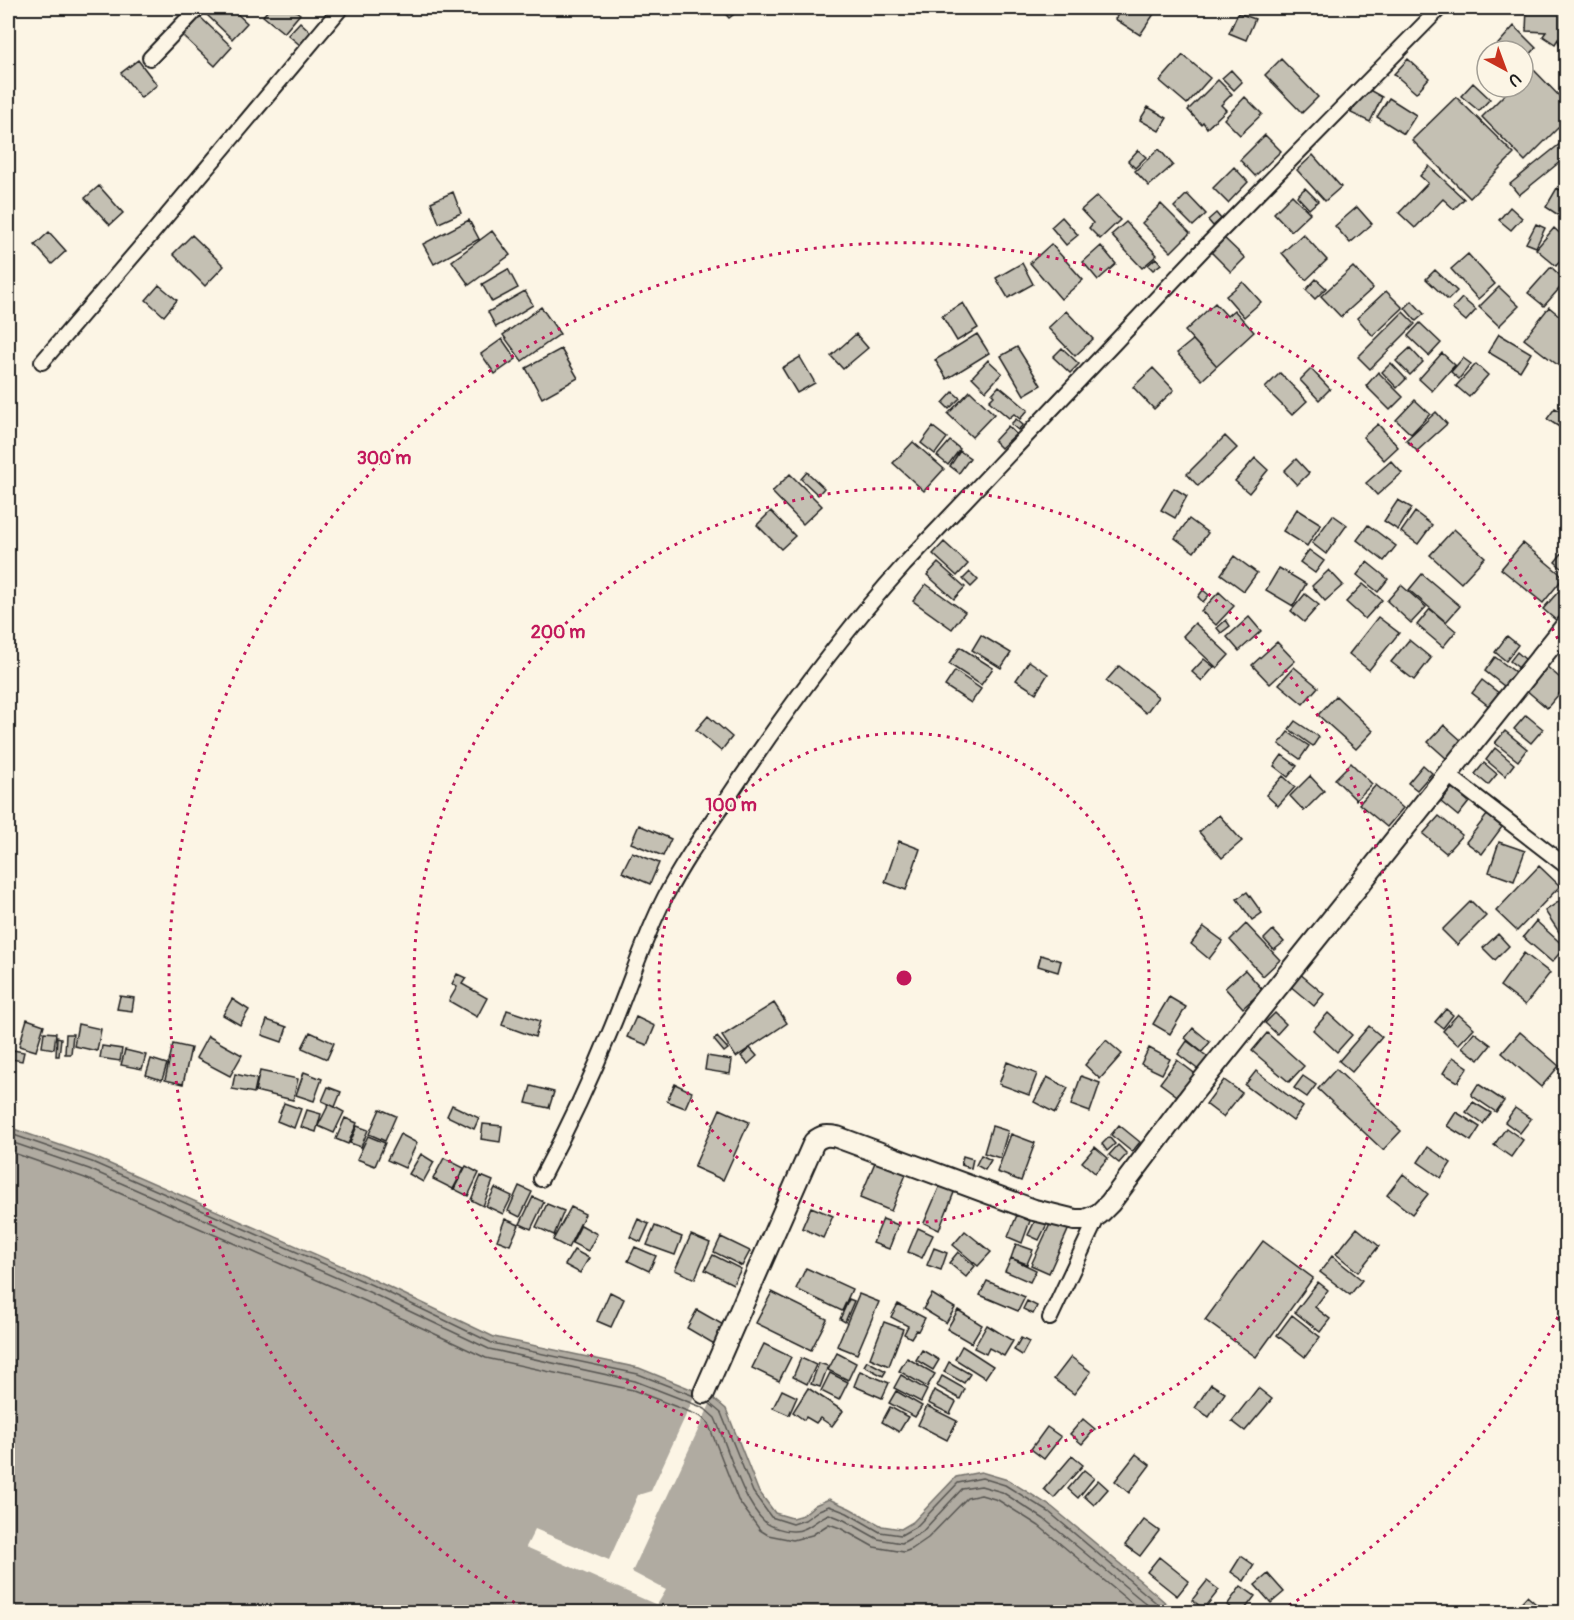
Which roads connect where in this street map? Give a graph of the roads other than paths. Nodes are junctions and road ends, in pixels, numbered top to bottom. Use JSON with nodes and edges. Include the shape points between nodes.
{"nodes":[{"id":1,"x":198,"y":8,"type":"edge"},
{"id":2,"x":342,"y":8,"type":"edge"},
{"id":3,"x":1440,"y":8,"type":"edge"},
{"id":4,"x":150,"y":58,"type":"dead end"},
{"id":5,"x":42,"y":362,"type":"dead end"},
{"id":6,"x":1566,"y":626,"type":"edge"},
{"id":7,"x":1447,"y":774,"type":"junction"},
{"id":8,"x":1566,"y":866,"type":"edge"},
{"id":9,"x":541,"y":1179,"type":"dead end"},
{"id":10,"x":1099,"y":1214,"type":"junction"},
{"id":11,"x":1050,"y":1318,"type":"dead end"},
{"id":12,"x":704,"y":1393,"type":"dead end"}],
"edges":[{"from":1,"to":4,"type":"street"},
{"from":2,"to":5,"type":"street"},
{"from":3,"to":9,"type":"street","via":[[1118,339],[904,565],[839,641],[746,770],[675,879],[573,1116]]},
{"from":6,"to":7,"type":"street"},
{"from":7,"to":8,"type":"street"},
{"from":7,"to":10,"type":"street"},
{"from":10,"to":11,"type":"street"},
{"from":10,"to":12,"type":"street","via":[[1075,1220],[1034,1210],[837,1137],[819,1137]]}]}
